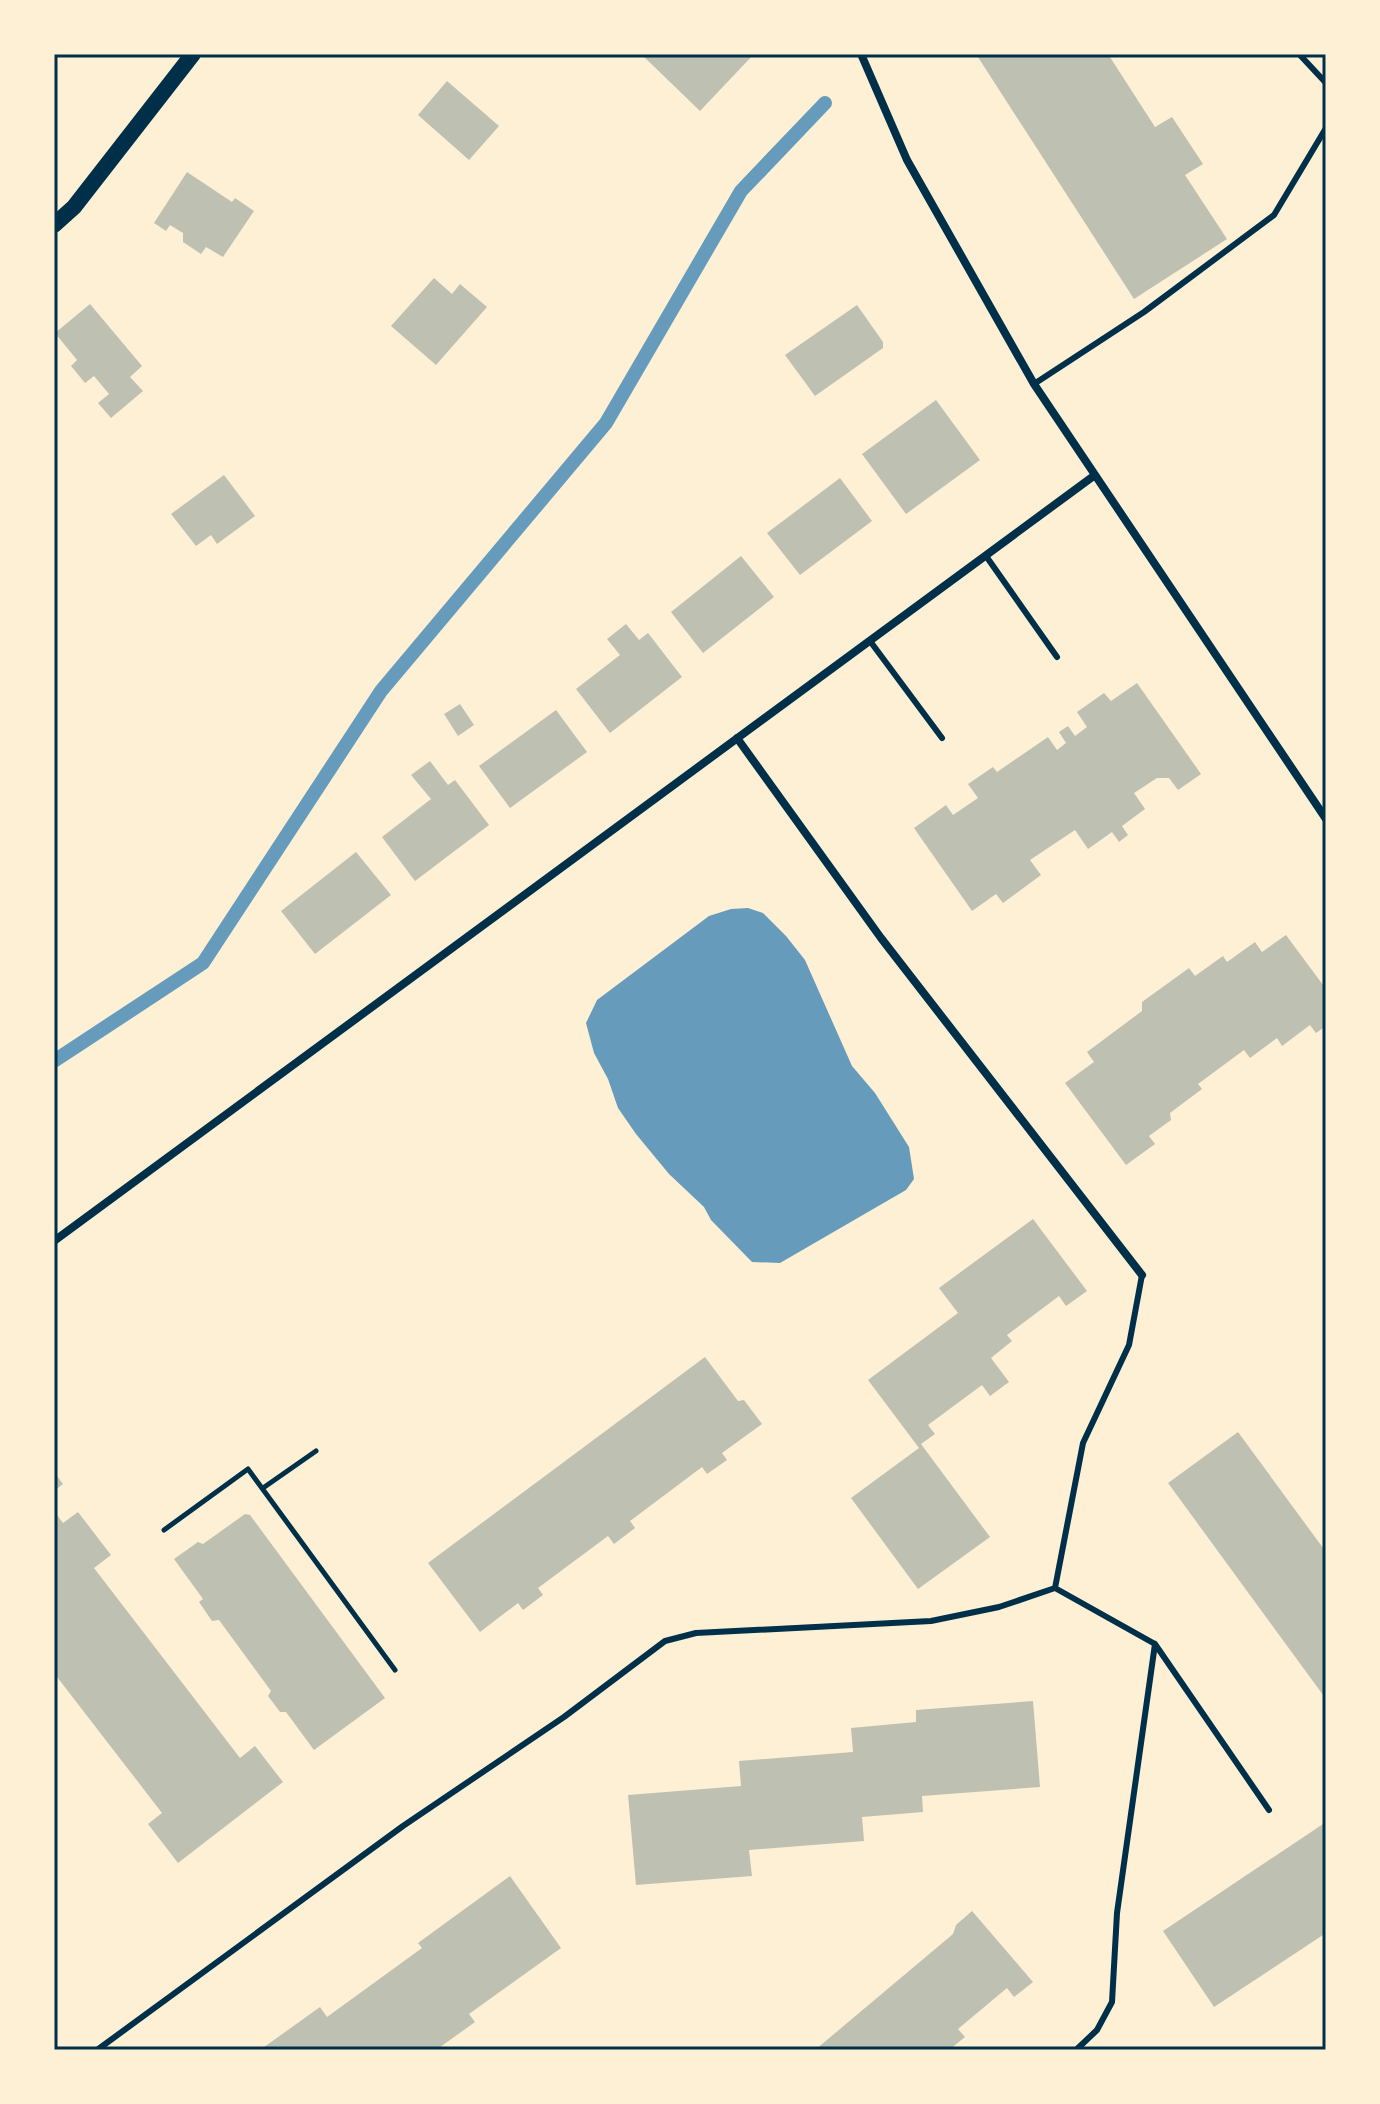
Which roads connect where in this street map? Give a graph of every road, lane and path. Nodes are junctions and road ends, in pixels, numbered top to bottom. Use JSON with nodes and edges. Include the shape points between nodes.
{"nodes":[{"id":1,"x":193,"y":54,"type":"edge"},
{"id":2,"x":861,"y":54,"type":"edge"},
{"id":3,"x":1299,"y":54,"type":"edge"},
{"id":4,"x":1326,"y":83,"type":"edge"},
{"id":5,"x":1326,"y":128,"type":"edge"},
{"id":6,"x":54,"y":225,"type":"edge"},
{"id":7,"x":1034,"y":384,"type":"junction"},
{"id":8,"x":1095,"y":475,"type":"junction"},
{"id":9,"x":986,"y":556,"type":"junction"},
{"id":10,"x":870,"y":641,"type":"junction"},
{"id":11,"x":1057,"y":657,"type":"dead end"},
{"id":12,"x":737,"y":738,"type":"junction"},
{"id":13,"x":942,"y":738,"type":"dead end"},
{"id":14,"x":1326,"y":819,"type":"edge"},
{"id":15,"x":54,"y":1241,"type":"edge"},
{"id":16,"x":1142,"y":1275,"type":"joint"},
{"id":17,"x":316,"y":1451,"type":"dead end"},
{"id":18,"x":263,"y":1488,"type":"junction"},
{"id":19,"x":164,"y":1530,"type":"dead end"},
{"id":20,"x":1055,"y":1588,"type":"junction"},
{"id":21,"x":1155,"y":1644,"type":"junction"},
{"id":22,"x":395,"y":1670,"type":"dead end"},
{"id":23,"x":1269,"y":1810,"type":"dead end"},
{"id":24,"x":97,"y":2050,"type":"edge"},
{"id":25,"x":1076,"y":2050,"type":"edge"}],
"edges":[{"from":1,"to":6,"type":"main road","via":[[74,207]]},
{"from":2,"to":7,"type":"street","via":[[907,160]]},
{"from":3,"to":4,"type":"lane"},
{"from":5,"to":7,"type":"lane","via":[[1274,215],[1144,312]]},
{"from":7,"to":8,"type":"street"},
{"from":8,"to":9,"type":"street"},
{"from":8,"to":14,"type":"street"},
{"from":9,"to":10,"type":"street"},
{"from":9,"to":11,"type":"lane"},
{"from":10,"to":12,"type":"street"},
{"from":10,"to":13,"type":"lane"},
{"from":12,"to":15,"type":"street"},
{"from":12,"to":16,"type":"street","via":[[881,938]]},
{"from":16,"to":20,"type":"lane","via":[[1129,1345],[1083,1443]]},
{"from":17,"to":18,"type":"path"},
{"from":18,"to":19,"type":"path","via":[[248,1469]]},
{"from":18,"to":22,"type":"path"},
{"from":20,"to":21,"type":"lane"},
{"from":20,"to":24,"type":"lane","via":[[931,1621],[696,1633],[665,1641]]},
{"from":21,"to":23,"type":"lane"},
{"from":21,"to":25,"type":"lane","via":[[1117,1913],[1112,2002],[1097,2030]]}]}
